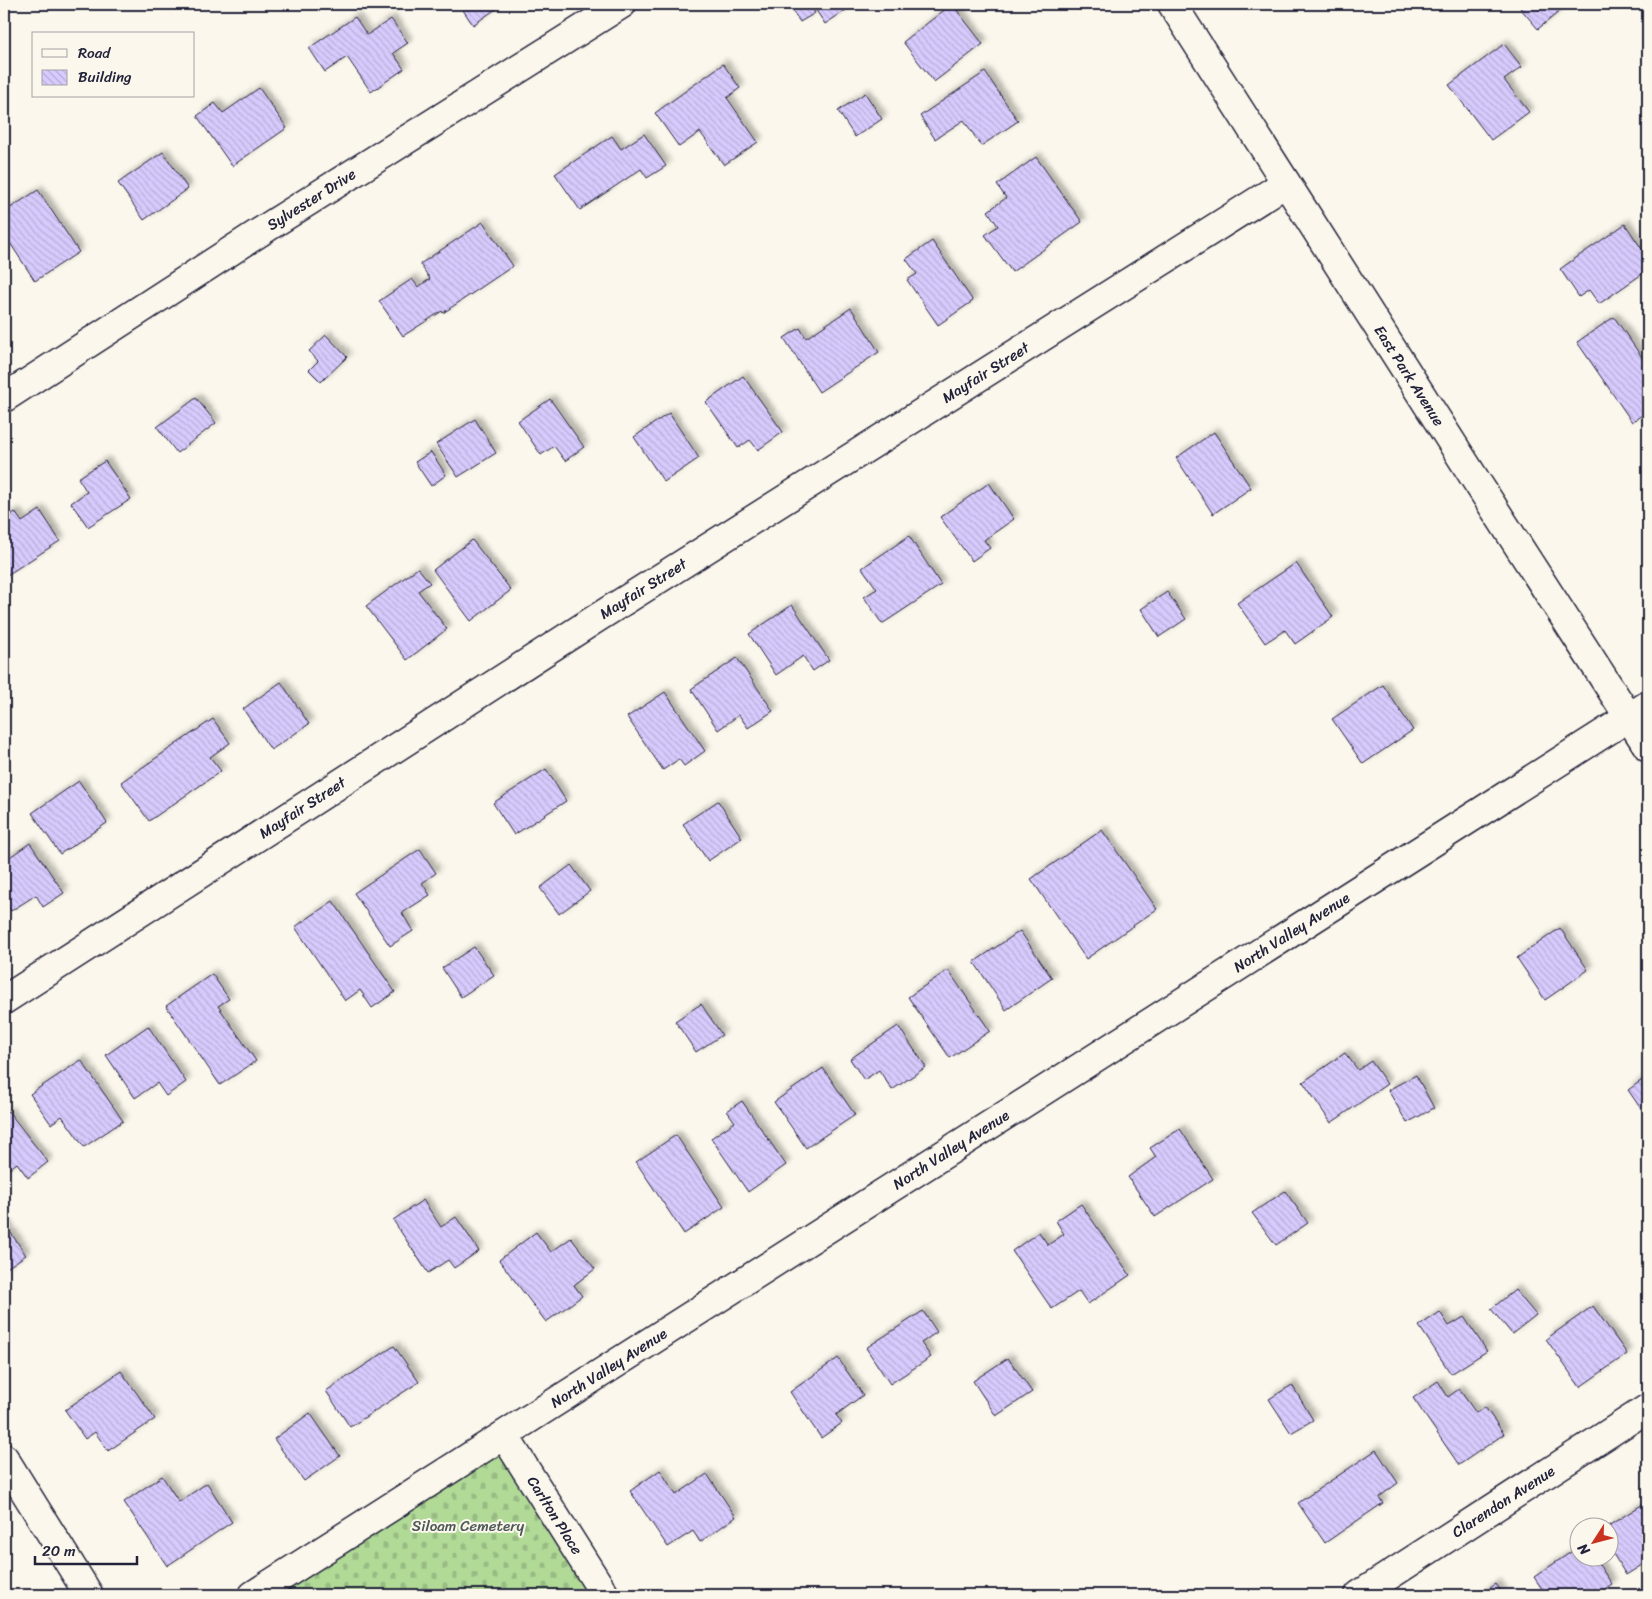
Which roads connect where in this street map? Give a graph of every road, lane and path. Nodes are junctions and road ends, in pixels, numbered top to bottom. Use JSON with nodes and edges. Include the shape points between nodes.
{"nodes":[{"id":1,"x":622,"y":4,"type":"edge"},
{"id":2,"x":1172,"y":4,"type":"edge"},
{"id":3,"x":1286,"y":183,"type":"junction"},
{"id":4,"x":4,"y":398,"type":"edge"},
{"id":5,"x":1639,"y":711,"type":"edge"},
{"id":6,"x":1648,"y":747,"type":"edge"},
{"id":7,"x":4,"y":1000,"type":"edge"},
{"id":8,"x":1648,"y":1408,"type":"edge"},
{"id":9,"x":504,"y":1435,"type":"junction"},
{"id":10,"x":4,"y":1458,"type":"edge"},
{"id":11,"x":89,"y":1595,"type":"edge"},
{"id":12,"x":253,"y":1595,"type":"edge"},
{"id":13,"x":605,"y":1595,"type":"edge"},
{"id":14,"x":1359,"y":1595,"type":"edge"}],
"edges":[{"from":1,"to":4,"type":"street","name":"Sylvester Drive"},
{"from":2,"to":3,"type":"street","name":"East Park Avenue"},
{"from":3,"to":5,"type":"street","name":"East Park Avenue","via":[[1471,474]]},
{"from":3,"to":7,"type":"street","name":"Mayfair Street","via":[[597,618]]},
{"from":5,"to":6,"type":"street","name":"East Park Avenue"},
{"from":5,"to":9,"type":"street","name":"North Valley Avenue"},
{"from":8,"to":14,"type":"street","name":"Clarendon Avenue"},
{"from":9,"to":12,"type":"street","name":"North Valley Avenue"},
{"from":9,"to":13,"type":"street","name":"Carlton Place"},
{"from":10,"to":11,"type":"street"}]}
